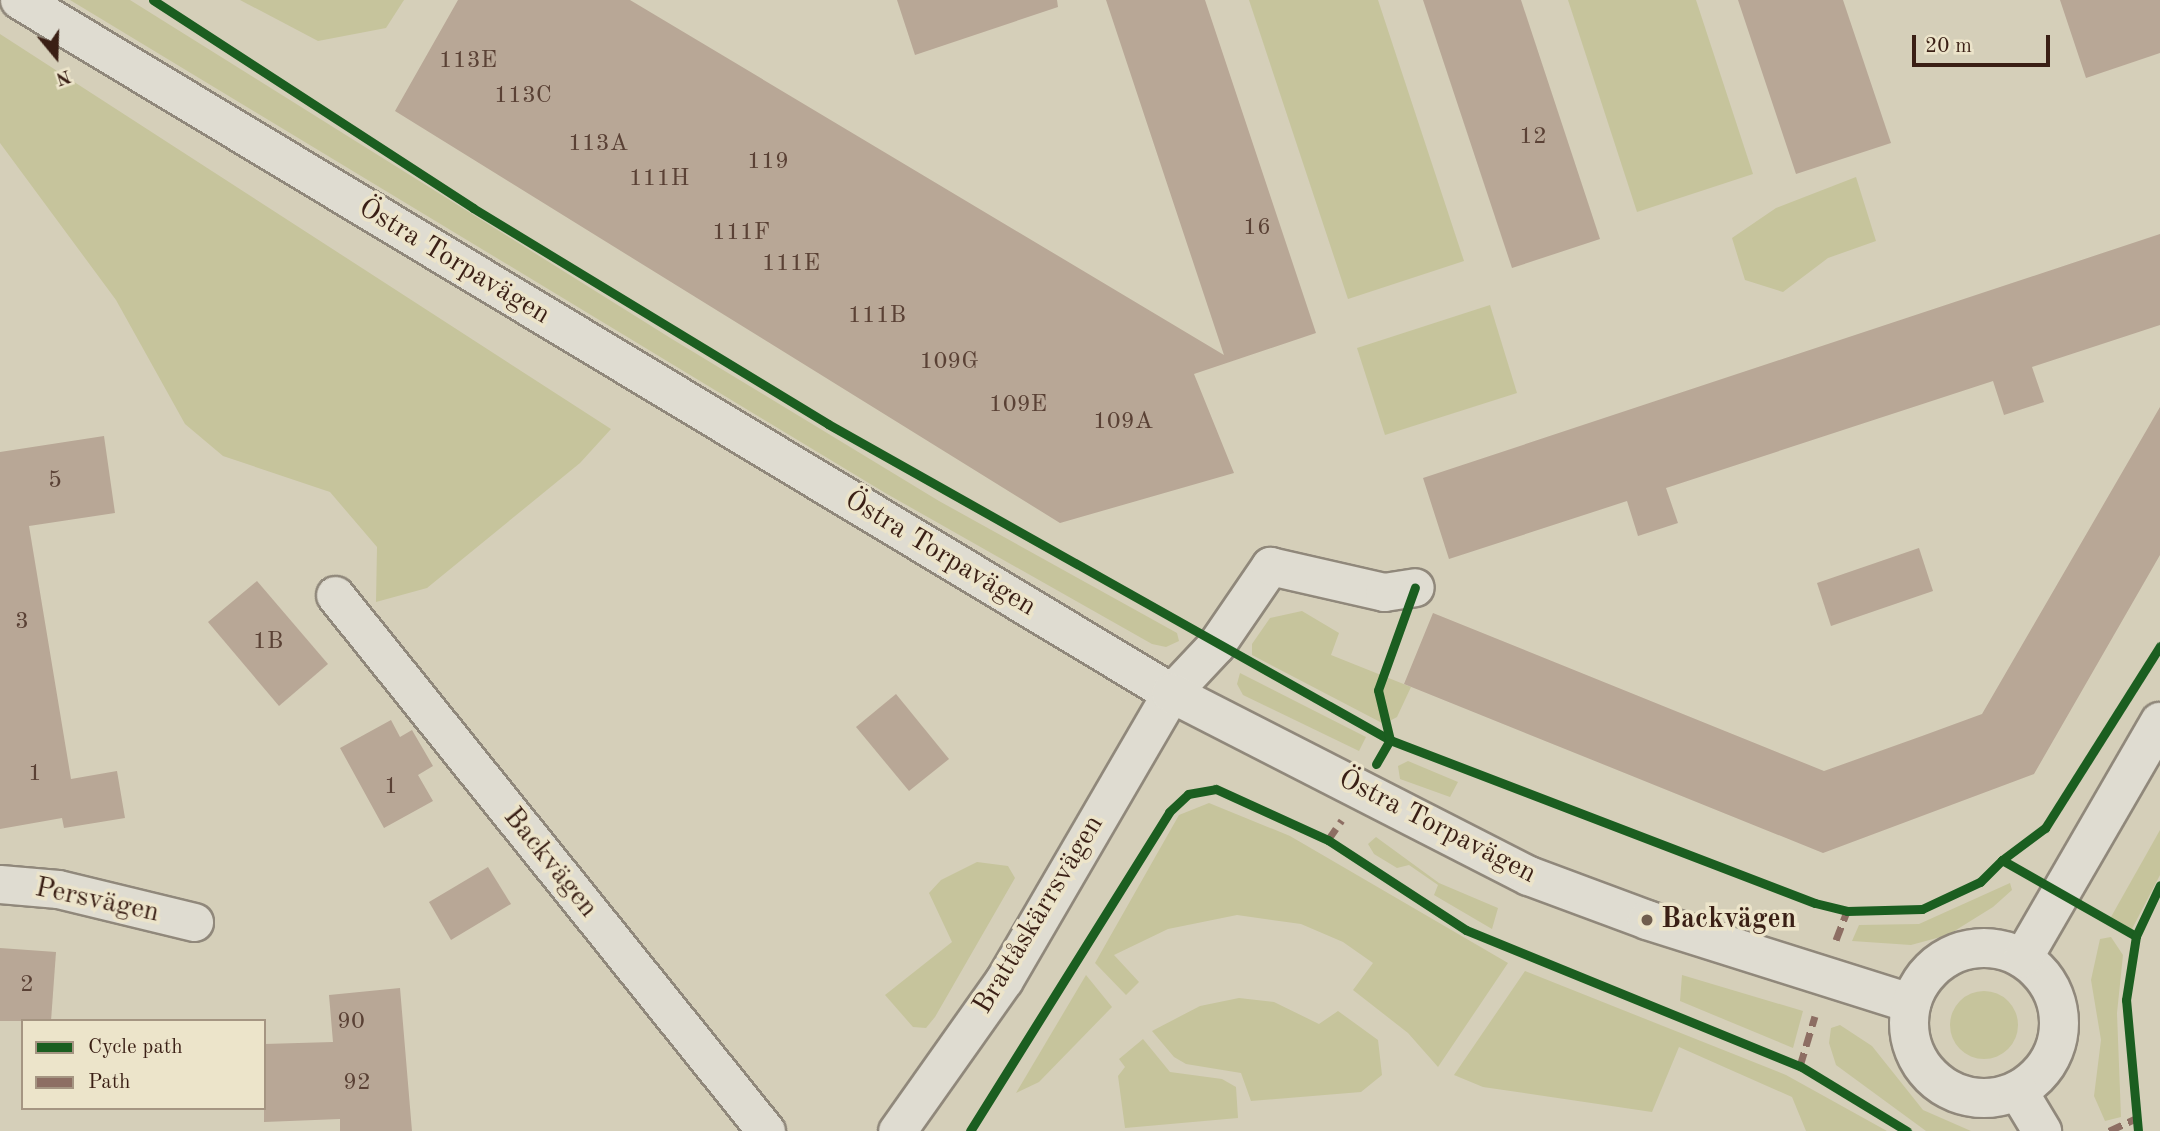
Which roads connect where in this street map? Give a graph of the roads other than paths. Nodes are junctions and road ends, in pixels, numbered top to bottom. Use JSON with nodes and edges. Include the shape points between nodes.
{"nodes":[{"id":1,"x":20,"y":0,"type":"edge"},
{"id":2,"x":1415,"y":587,"type":"dead end"},
{"id":3,"x":335,"y":595,"type":"dead end"},
{"id":4,"x":1171,"y":693,"type":"junction"},
{"id":5,"x":2160,"y":722,"type":"edge"},
{"id":6,"x":0,"y":884,"type":"edge"},
{"id":7,"x":194,"y":922,"type":"dead end"},
{"id":8,"x":2023,"y":958,"type":"junction"},
{"id":9,"x":1911,"y":1003,"type":"junction"},
{"id":10,"x":2018,"y":1091,"type":"junction"},
{"id":11,"x":766,"y":1131,"type":"edge"},
{"id":12,"x":897,"y":1131,"type":"edge"},
{"id":13,"x":2042,"y":1131,"type":"edge"}],
"edges":[{"from":1,"to":4,"type":"street","name":"Östra Torpavägen"},
{"from":2,"to":4,"type":"street","name":"Brattåskärrsvägen","via":[[1384,592],[1270,566],[1216,645]]},
{"from":3,"to":11,"type":"street","name":"Backvägen"},
{"from":4,"to":9,"type":"street","name":"Östra Torpavägen","via":[[1529,876],[1764,958]]},
{"from":4,"to":12,"type":"street","name":"Brattåskärrsvägen","via":[[1004,980]]},
{"from":5,"to":8,"type":"street"},
{"from":6,"to":7,"type":"street","name":"Persvägen","via":[[58,889]]},
{"from":8,"to":9,"type":"street","via":[[1986,948],[1956,953],[1931,969]]},
{"from":8,"to":10,"type":"street","via":[[2046,981],[2060,1027],[2042,1071]]},
{"from":9,"to":10,"type":"street","via":[[1914,1054],[1936,1082],[1984,1099]]},
{"from":10,"to":13,"type":"street"}]}
